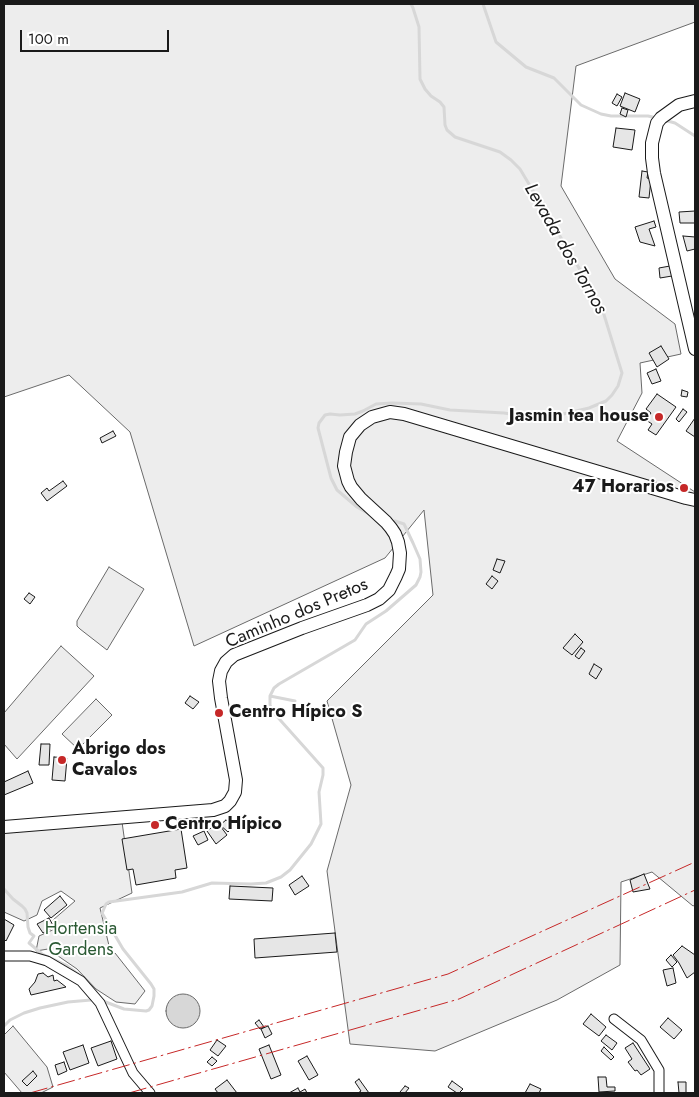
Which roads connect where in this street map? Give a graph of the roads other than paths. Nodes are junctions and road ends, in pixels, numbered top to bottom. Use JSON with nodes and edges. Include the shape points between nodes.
{"nodes":[{"id":1,"x":695,"y":101,"type":"edge"},
{"id":2,"x":695,"y":349,"type":"edge"},
{"id":3,"x":695,"y":500,"type":"edge"},
{"id":4,"x":4,"y":827,"type":"edge"},
{"id":5,"x":4,"y":956,"type":"edge"},
{"id":6,"x":614,"y":1018,"type":"dead end"},
{"id":7,"x":150,"y":1093,"type":"edge"},
{"id":8,"x":659,"y":1093,"type":"edge"}],
"edges":[{"from":1,"to":2,"type":"main road","via":[[679,105],[659,121],[652,143],[654,173]]},
{"from":3,"to":4,"type":"main road","name":"Caminho dos Pretos","via":[[404,414],[390,412],[372,417],[350,437],[344,466],[352,487],[395,534],[400,553],[399,569],[389,590],[368,605],[234,655],[226,662],[219,681],[236,780],[230,801],[213,810]]},
{"from":5,"to":7,"type":"street","via":[[30,956],[47,961],[81,981],[100,1003],[133,1072]]},
{"from":6,"to":8,"type":"street","via":[[641,1040],[655,1062],[659,1070]]}]}
